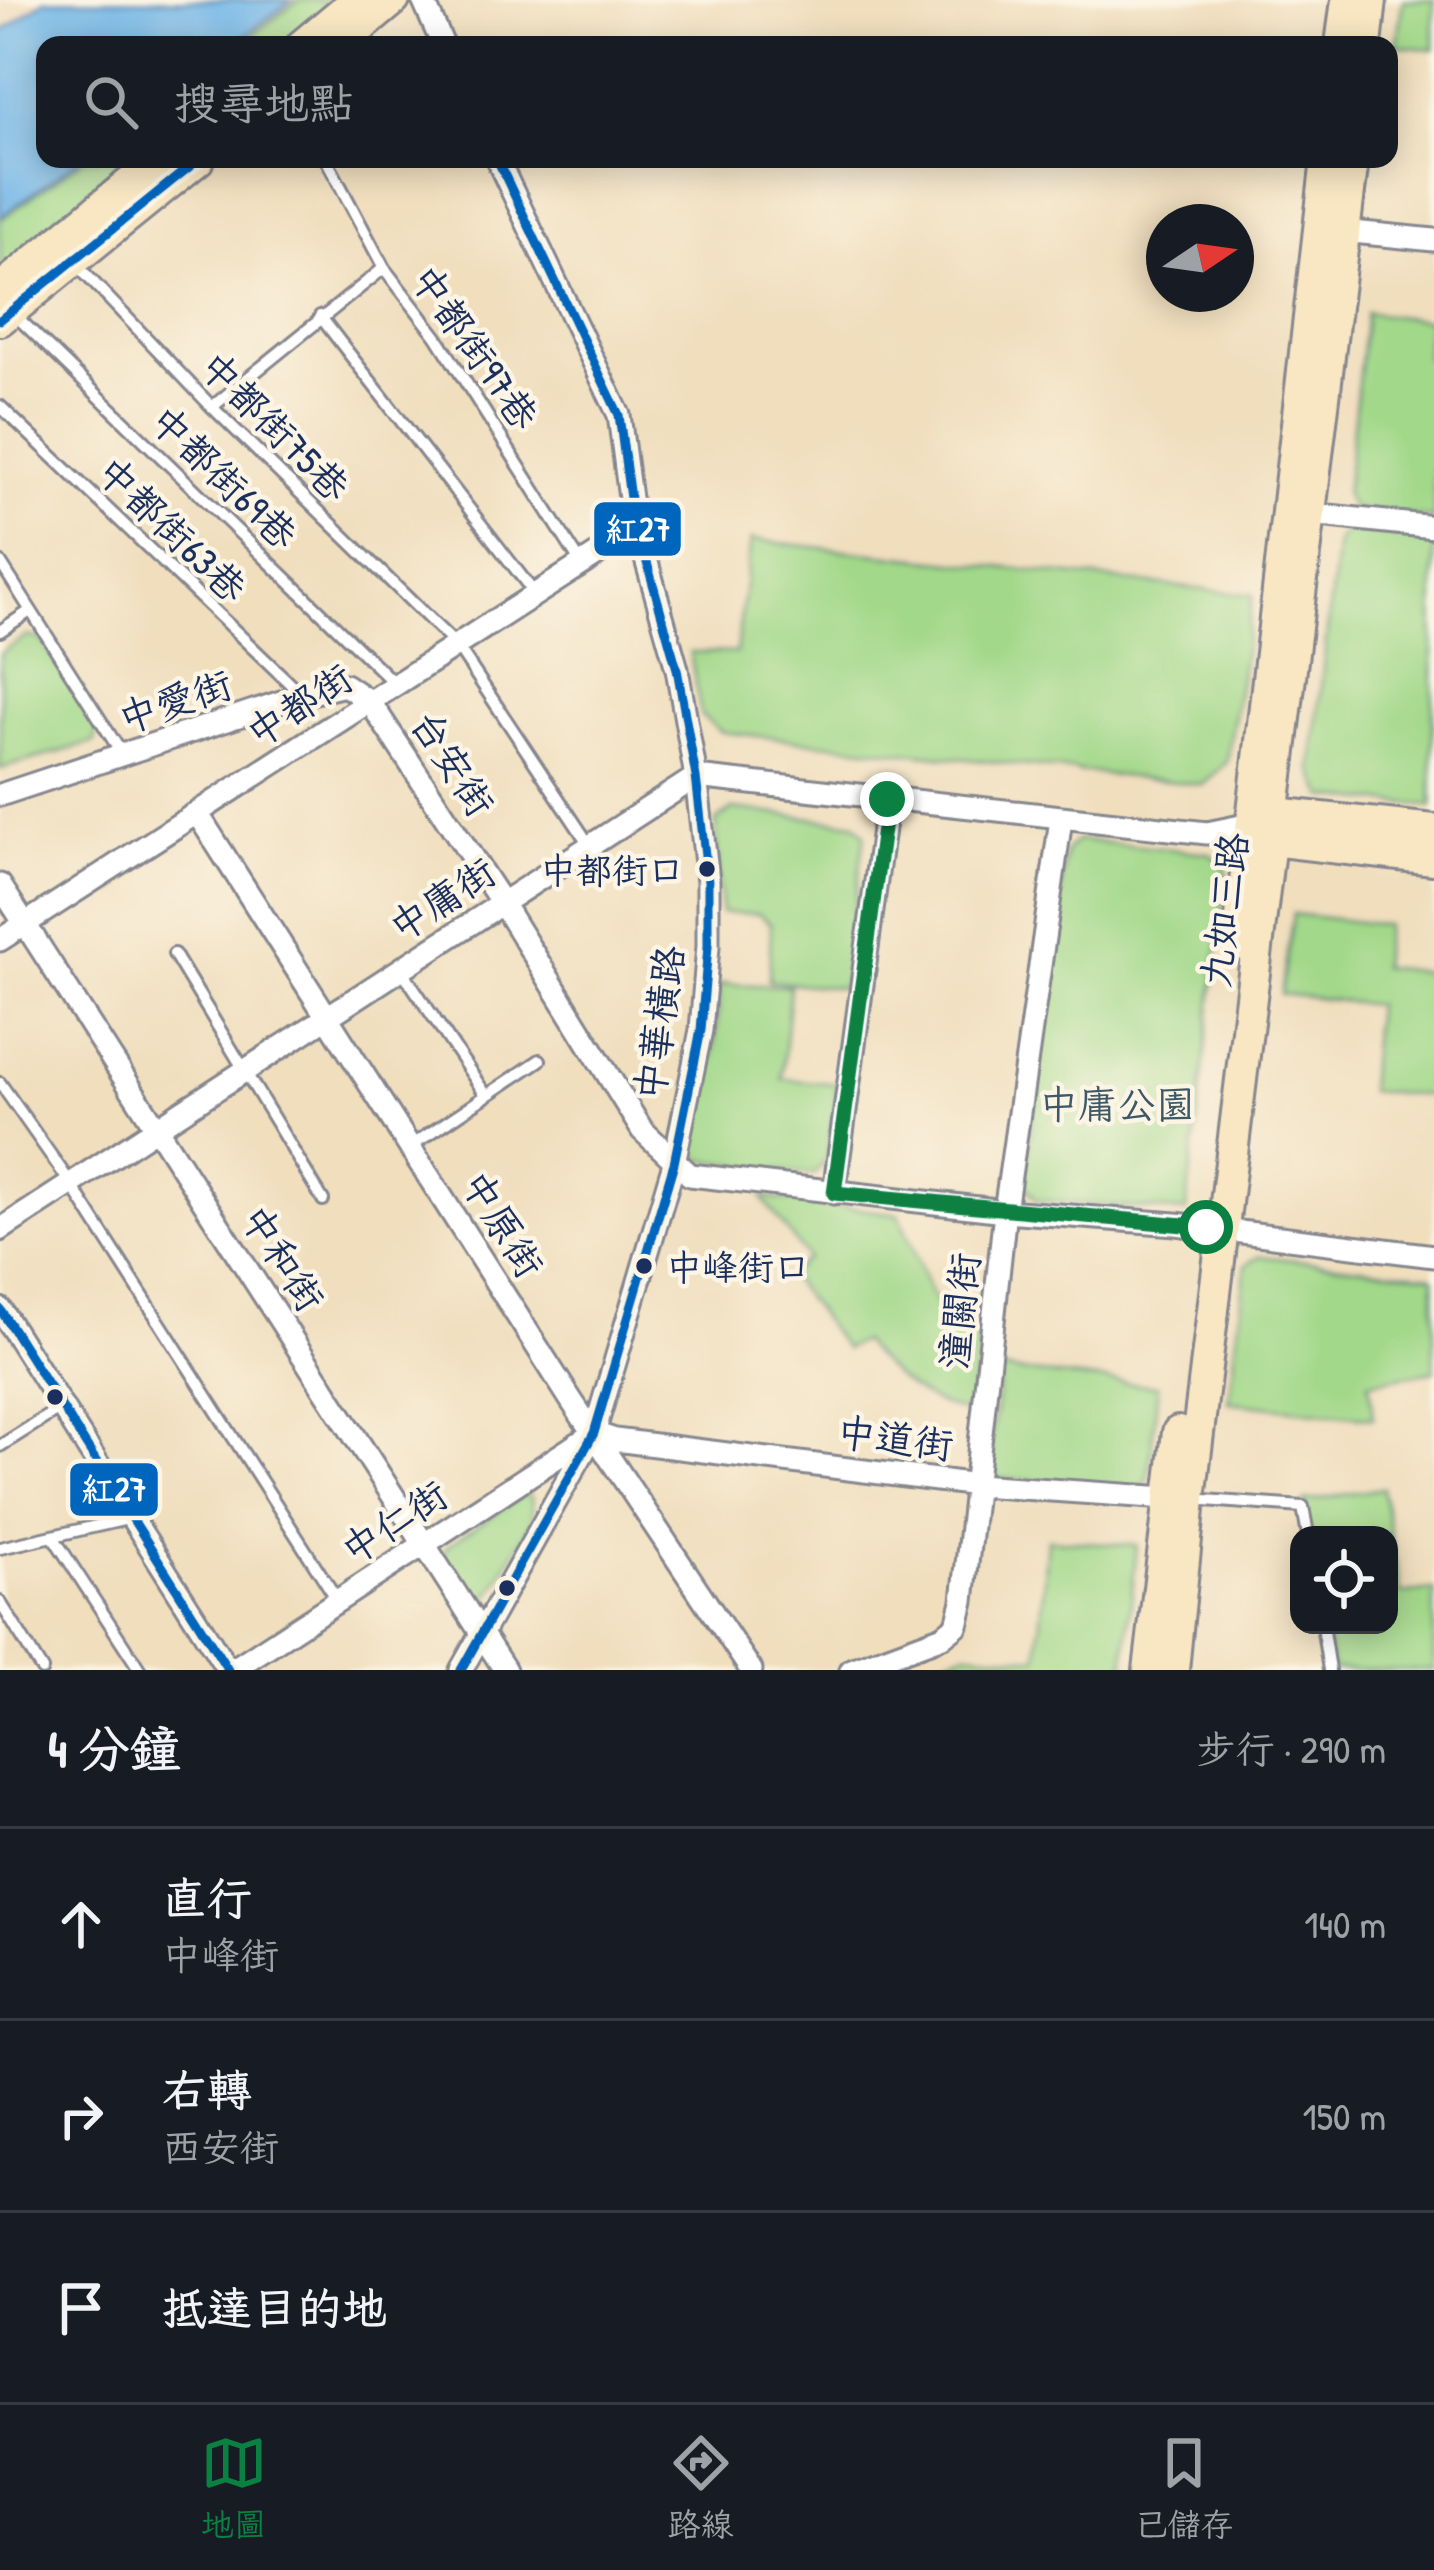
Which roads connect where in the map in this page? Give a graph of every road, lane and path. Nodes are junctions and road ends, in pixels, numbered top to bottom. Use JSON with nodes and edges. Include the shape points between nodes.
{"nodes":[{"id":1,"x":356,"y":0,"type":"edge"},
{"id":2,"x":394,"y":0,"type":"edge"},
{"id":3,"x":423,"y":0,"type":"edge"},
{"id":4,"x":1347,"y":0,"type":"edge"},
{"id":5,"x":1371,"y":0,"type":"edge"},
{"id":6,"x":313,"y":36,"type":"edge"},
{"id":7,"x":351,"y":36,"type":"edge"},
{"id":8,"x":439,"y":36,"type":"edge"},
{"id":9,"x":1342,"y":36,"type":"edge"},
{"id":10,"x":1367,"y":36,"type":"edge"},
{"id":11,"x":150,"y":168,"type":"edge"},
{"id":12,"x":186,"y":168,"type":"edge"},
{"id":13,"x":331,"y":168,"type":"edge"},
{"id":14,"x":501,"y":168,"type":"edge"},
{"id":15,"x":1329,"y":168,"type":"edge"},
{"id":16,"x":1350,"y":168,"type":"edge"},
{"id":17,"x":1332,"y":230,"type":"junction"},
{"id":18,"x":1434,"y":240,"type":"edge"},
{"id":19,"x":65,"y":252,"type":"junction"},
{"id":20,"x":384,"y":268,"type":"junction"},
{"id":21,"x":4,"y":307,"type":"edge"},
{"id":22,"x":320,"y":316,"type":"junction"},
{"id":23,"x":0,"y":406,"type":"edge"},
{"id":24,"x":212,"y":407,"type":"junction"},
{"id":25,"x":1310,"y":514,"type":"junction"},
{"id":26,"x":1434,"y":527,"type":"edge"},
{"id":27,"x":638,"y":535,"type":"junction"},
{"id":28,"x":0,"y":562,"type":"edge"},
{"id":29,"x":582,"y":565,"type":"junction"},
{"id":30,"x":536,"y":595,"type":"junction"},
{"id":31,"x":30,"y":611,"type":"junction"},
{"id":32,"x":0,"y":631,"type":"edge"},
{"id":33,"x":457,"y":646,"type":"junction"},
{"id":34,"x":396,"y":685,"type":"junction"},
{"id":35,"x":302,"y":694,"type":"junction"},
{"id":36,"x":370,"y":701,"type":"junction"},
{"id":37,"x":124,"y":757,"type":"junction"},
{"id":38,"x":696,"y":777,"type":"junction"},
{"id":39,"x":0,"y":795,"type":"edge"},
{"id":40,"x":887,"y":799,"type":"junction"},
{"id":41,"x":196,"y":813,"type":"junction"},
{"id":42,"x":1060,"y":819,"type":"junction"},
{"id":43,"x":1266,"y":826,"type":"junction"},
{"id":44,"x":1434,"y":830,"type":"edge"},
{"id":45,"x":590,"y":846,"type":"junction"},
{"id":46,"x":1434,"y":859,"type":"edge"},
{"id":47,"x":0,"y":885,"type":"edge"},
{"id":48,"x":502,"y":903,"type":"junction"},
{"id":49,"x":25,"y":924,"type":"junction"},
{"id":50,"x":0,"y":940,"type":"edge"},
{"id":51,"x":174,"y":954,"type":"dead end"},
{"id":52,"x":401,"y":969,"type":"junction"},
{"id":53,"x":328,"y":1017,"type":"junction"},
{"id":54,"x":540,"y":1060,"type":"dead end"},
{"id":55,"x":245,"y":1071,"type":"junction"},
{"id":56,"x":0,"y":1083,"type":"edge"},
{"id":57,"x":486,"y":1095,"type":"junction"},
{"id":58,"x":157,"y":1128,"type":"junction"},
{"id":59,"x":411,"y":1146,"type":"junction"},
{"id":60,"x":674,"y":1163,"type":"junction"},
{"id":61,"x":71,"y":1184,"type":"junction"},
{"id":62,"x":834,"y":1193,"type":"junction"},
{"id":63,"x":323,"y":1200,"type":"dead end"},
{"id":64,"x":1005,"y":1211,"type":"junction"},
{"id":65,"x":1215,"y":1228,"type":"junction"},
{"id":66,"x":0,"y":1230,"type":"edge"},
{"id":67,"x":1434,"y":1256,"type":"edge"},
{"id":68,"x":0,"y":1309,"type":"edge"},
{"id":69,"x":62,"y":1407,"type":"junction"},
{"id":70,"x":594,"y":1433,"type":"junction"},
{"id":71,"x":0,"y":1446,"type":"edge"},
{"id":72,"x":977,"y":1485,"type":"junction"},
{"id":73,"x":1180,"y":1498,"type":"junction"},
{"id":74,"x":132,"y":1518,"type":"junction"},
{"id":75,"x":1306,"y":1526,"type":"edge"},
{"id":76,"x":54,"y":1538,"type":"junction"},
{"id":77,"x":424,"y":1546,"type":"junction"},
{"id":78,"x":0,"y":1547,"type":"edge"},
{"id":79,"x":338,"y":1601,"type":"junction"},
{"id":80,"x":0,"y":1602,"type":"edge"},
{"id":81,"x":1323,"y":1634,"type":"edge"},
{"id":82,"x":481,"y":1635,"type":"junction"},
{"id":83,"x":42,"y":1670,"type":"edge"},
{"id":84,"x":140,"y":1670,"type":"edge"},
{"id":85,"x":230,"y":1670,"type":"edge"},
{"id":86,"x":461,"y":1670,"type":"edge"},
{"id":87,"x":505,"y":1670,"type":"edge"},
{"id":88,"x":751,"y":1670,"type":"edge"},
{"id":89,"x":851,"y":1670,"type":"edge"},
{"id":90,"x":1148,"y":1670,"type":"edge"},
{"id":91,"x":1173,"y":1670,"type":"edge"},
{"id":92,"x":1329,"y":1670,"type":"edge"}],
"edges":[{"from":1,"to":6,"type":"street"},
{"from":2,"to":7,"type":"street"},
{"from":3,"to":8,"type":"street"},
{"from":4,"to":9,"type":"street"},
{"from":5,"to":10,"type":"street"},
{"from":11,"to":19,"type":"street"},
{"from":12,"to":19,"type":"street"},
{"from":13,"to":20,"type":"lane","name":"中都街97巷"},
{"from":14,"to":27,"type":"street","name":"中華橫路","via":[[619,415]]},
{"from":15,"to":17,"type":"street","name":"九如三路"},
{"from":16,"to":17,"type":"street","name":"九如三路"},
{"from":17,"to":18,"type":"street"},
{"from":17,"to":25,"type":"street","name":"九如三路"},
{"from":17,"to":43,"type":"street","name":"九如三路"},
{"from":19,"to":21,"type":"street"},
{"from":19,"to":24,"type":"lane","name":"中都街75巷"},
{"from":20,"to":22,"type":"lane"},
{"from":20,"to":29,"type":"lane","name":"中都街97巷"},
{"from":21,"to":34,"type":"lane","name":"中都街69巷"},
{"from":22,"to":24,"type":"lane"},
{"from":22,"to":30,"type":"lane"},
{"from":23,"to":35,"type":"lane","name":"中都街63巷"},
{"from":24,"to":33,"type":"lane","name":"中都街75巷"},
{"from":25,"to":26,"type":"street"},
{"from":25,"to":43,"type":"street","name":"九如三路"},
{"from":27,"to":29,"type":"street","name":"中都街"},
{"from":27,"to":38,"type":"street","name":"中華橫路"},
{"from":28,"to":31,"type":"lane"},
{"from":29,"to":30,"type":"street","name":"中都街"},
{"from":30,"to":33,"type":"street","name":"中都街"},
{"from":31,"to":32,"type":"lane"},
{"from":31,"to":37,"type":"lane"},
{"from":33,"to":34,"type":"street","name":"中都街"},
{"from":33,"to":45,"type":"lane","name":"中都街75巷"},
{"from":34,"to":36,"type":"street","name":"中都街"},
{"from":35,"to":36,"type":"street","name":"中愛街","via":[[345,686]]},
{"from":35,"to":37,"type":"street","name":"中愛街"},
{"from":36,"to":41,"type":"street","name":"中都街"},
{"from":36,"to":48,"type":"street","name":"台安街"},
{"from":37,"to":39,"type":"street","name":"中愛街"},
{"from":38,"to":40,"type":"street"},
{"from":38,"to":45,"type":"street","name":"中庸街"},
{"from":38,"to":60,"type":"street","name":"中華橫路","via":[[708,946],[701,1030]]},
{"from":40,"to":42,"type":"street"},
{"from":40,"to":62,"type":"street"},
{"from":41,"to":49,"type":"street","name":"中都街"},
{"from":41,"to":53,"type":"street","name":"中原街"},
{"from":42,"to":43,"type":"street","via":[[1207,832]]},
{"from":42,"to":64,"type":"street","name":"潼關街"},
{"from":43,"to":44,"type":"street"},
{"from":43,"to":46,"type":"street"},
{"from":43,"to":65,"type":"street","name":"九如三路"},
{"from":45,"to":48,"type":"street","name":"中庸街"},
{"from":47,"to":49,"type":"street","name":"中和街"},
{"from":48,"to":52,"type":"street","name":"中庸街"},
{"from":48,"to":60,"type":"street","name":"台安街","via":[[642,1130]]},
{"from":49,"to":50,"type":"street","name":"中都街"},
{"from":49,"to":58,"type":"street","name":"中和街"},
{"from":51,"to":55,"type":"lane"},
{"from":52,"to":53,"type":"street","name":"中庸街"},
{"from":52,"to":57,"type":"lane"},
{"from":53,"to":55,"type":"street","name":"中庸街"},
{"from":53,"to":59,"type":"street","name":"中原街"},
{"from":54,"to":57,"type":"lane"},
{"from":55,"to":58,"type":"street","name":"中庸街"},
{"from":55,"to":63,"type":"lane"},
{"from":56,"to":61,"type":"lane"},
{"from":57,"to":59,"type":"lane"},
{"from":58,"to":61,"type":"street","name":"中庸街"},
{"from":58,"to":77,"type":"street","name":"中和街"},
{"from":59,"to":70,"type":"street","name":"中原街"},
{"from":60,"to":62,"type":"street","via":[[700,1177]]},
{"from":60,"to":70,"type":"street","name":"中華橫路"},
{"from":61,"to":66,"type":"street","name":"中庸街"},
{"from":61,"to":79,"type":"lane"},
{"from":62,"to":64,"type":"street"},
{"from":64,"to":65,"type":"street"},
{"from":64,"to":72,"type":"street","name":"潼關街"},
{"from":65,"to":67,"type":"street"},
{"from":65,"to":73,"type":"street","name":"九如三路"},
{"from":68,"to":69,"type":"street"},
{"from":69,"to":71,"type":"lane"},
{"from":69,"to":74,"type":"street"},
{"from":70,"to":72,"type":"street","name":"中道街"},
{"from":70,"to":77,"type":"street","name":"中仁街"},
{"from":70,"to":82,"type":"street","name":"中華橫路"},
{"from":70,"to":88,"type":"street","name":"中原街"},
{"from":72,"to":73,"type":"street","name":"中道街"},
{"from":72,"to":89,"type":"street","name":"潼關街","via":[[957,1624]]},
{"from":73,"to":75,"type":"lane","via":[[1303,1507]]},
{"from":73,"to":90,"type":"street","name":"九如三路"},
{"from":73,"to":91,"type":"street","name":"九如三路"},
{"from":74,"to":76,"type":"lane"},
{"from":74,"to":85,"type":"street"},
{"from":76,"to":78,"type":"lane"},
{"from":76,"to":84,"type":"lane"},
{"from":77,"to":79,"type":"street","name":"中仁街"},
{"from":77,"to":82,"type":"street","name":"中和街"},
{"from":79,"to":85,"type":"street","name":"中仁街"},
{"from":80,"to":83,"type":"lane"},
{"from":81,"to":92,"type":"lane"},
{"from":82,"to":86,"type":"street","name":"中華橫路"},
{"from":82,"to":87,"type":"street","name":"中和街"}]}
